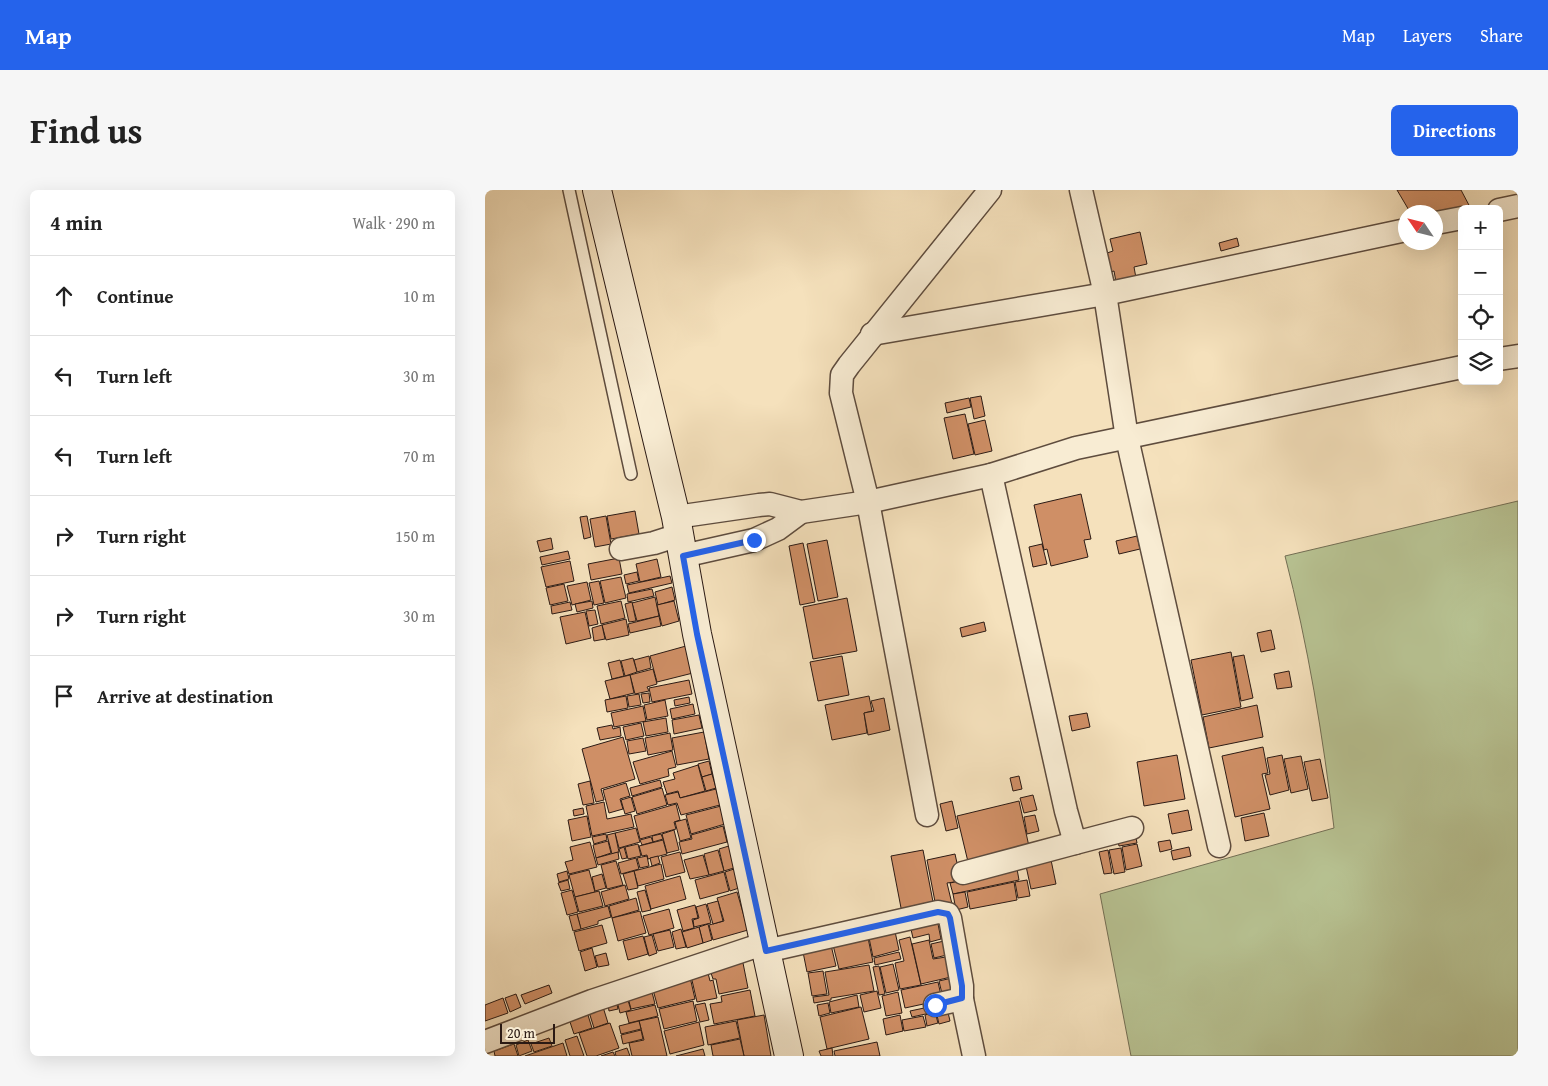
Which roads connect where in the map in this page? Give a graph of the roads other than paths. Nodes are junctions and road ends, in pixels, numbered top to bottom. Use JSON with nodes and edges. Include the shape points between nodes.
{"nodes":[{"id":1,"x":569,"y":190,"type":"edge"},
{"id":2,"x":597,"y":190,"type":"edge"},
{"id":3,"x":990,"y":190,"type":"edge"},
{"id":4,"x":1081,"y":190,"type":"edge"},
{"id":5,"x":1458,"y":219,"type":"edge"},
{"id":6,"x":1443,"y":222,"type":"edge"},
{"id":7,"x":1398,"y":231,"type":"edge"},
{"id":8,"x":1105,"y":294,"type":"junction"},
{"id":9,"x":872,"y":334,"type":"junction"},
{"id":10,"x":1518,"y":356,"type":"edge"},
{"id":11,"x":1503,"y":359,"type":"edge"},
{"id":12,"x":1458,"y":368,"type":"edge"},
{"id":13,"x":1127,"y":438,"type":"junction"},
{"id":14,"x":631,"y":474,"type":"dead end"},
{"id":15,"x":991,"y":475,"type":"junction"},
{"id":16,"x":868,"y":502,"type":"junction"},
{"id":17,"x":801,"y":512,"type":"junction"},
{"id":18,"x":679,"y":536,"type":"junction"},
{"id":19,"x":621,"y":549,"type":"dead end"},
{"id":20,"x":927,"y":815,"type":"dead end"},
{"id":21,"x":1132,"y":828,"type":"dead end"},
{"id":22,"x":1075,"y":844,"type":"junction"},
{"id":23,"x":1219,"y":846,"type":"dead end"},
{"id":24,"x":963,"y":873,"type":"dead end"},
{"id":25,"x":765,"y":948,"type":"junction"},
{"id":26,"x":962,"y":998,"type":"junction"},
{"id":27,"x":935,"y":1005,"type":"dead end"},
{"id":28,"x":485,"y":1042,"type":"edge"},
{"id":29,"x":789,"y":1056,"type":"edge"},
{"id":30,"x":974,"y":1056,"type":"edge"}],
"edges":[{"from":1,"to":14,"type":"lane"},
{"from":2,"to":18,"type":"main road"},
{"from":3,"to":9,"type":"street"},
{"from":4,"to":8,"type":"street"},
{"from":5,"to":6,"type":"street"},
{"from":7,"to":8,"type":"street"},
{"from":8,"to":9,"type":"street"},
{"from":8,"to":13,"type":"street"},
{"from":9,"to":16,"type":"street","via":[[842,375],[841,393]]},
{"from":10,"to":11,"type":"street"},
{"from":12,"to":13,"type":"street"},
{"from":13,"to":15,"type":"street","via":[[1077,448]]},
{"from":13,"to":23,"type":"street"},
{"from":15,"to":16,"type":"street"},
{"from":15,"to":22,"type":"street"},
{"from":16,"to":17,"type":"street"},
{"from":16,"to":20,"type":"street"},
{"from":17,"to":18,"type":"street","via":[[765,504]]},
{"from":17,"to":18,"type":"street","via":[[754,540]]},
{"from":18,"to":19,"type":"street"},
{"from":18,"to":25,"type":"main road","via":[[690,636]]},
{"from":21,"to":22,"type":"street"},
{"from":22,"to":24,"type":"street"},
{"from":25,"to":26,"type":"street","via":[[944,912],[950,918]]},
{"from":25,"to":28,"type":"street","via":[[592,1001]]},
{"from":25,"to":29,"type":"main road"},
{"from":26,"to":27,"type":"street"},
{"from":26,"to":30,"type":"street"}]}
